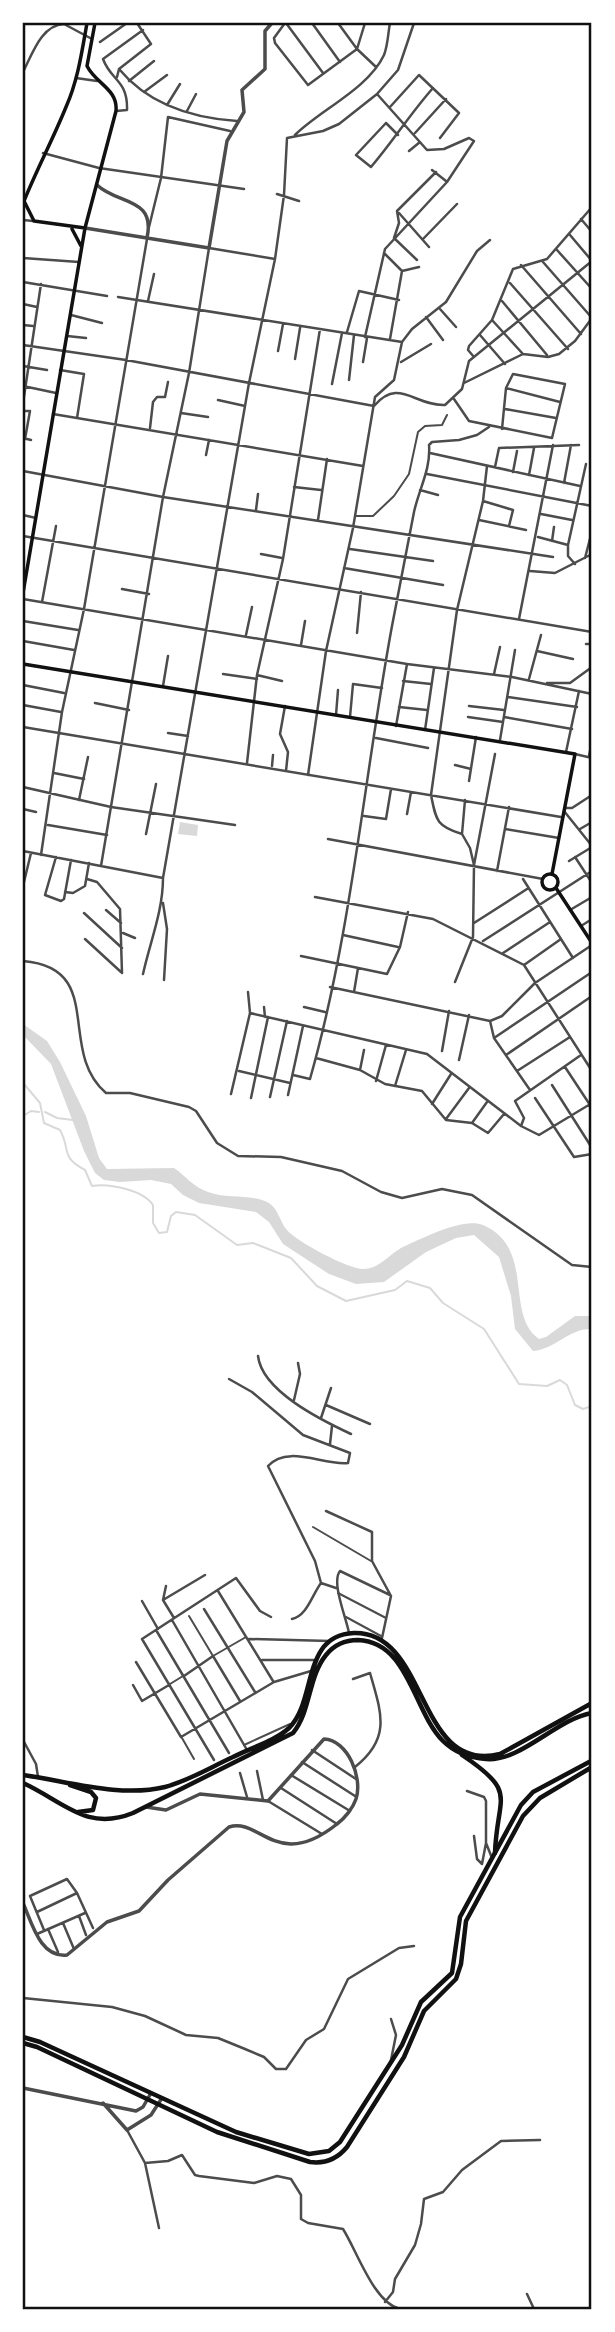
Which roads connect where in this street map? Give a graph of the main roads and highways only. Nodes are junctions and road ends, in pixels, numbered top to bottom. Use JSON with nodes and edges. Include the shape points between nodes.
{"nodes":[{"id":1,"x":88,"y":23,"type":"edge"},
{"id":2,"x":96,"y":24,"type":"edge"},
{"id":3,"x":24,"y":201,"type":"edge"},
{"id":4,"x":70,"y":228,"type":"junction"},
{"id":5,"x":85,"y":228,"type":"junction"},
{"id":6,"x":81,"y":250,"type":"junction"},
{"id":7,"x":23,"y":593,"type":"edge"},
{"id":8,"x":23,"y":664,"type":"edge"},
{"id":9,"x":552,"y":874,"type":"junction"},
{"id":10,"x":558,"y":890,"type":"junction"},
{"id":11,"x":592,"y":944,"type":"edge"},
{"id":12,"x":592,"y":1703,"type":"edge"},
{"id":13,"x":592,"y":1713,"type":"edge"},
{"id":14,"x":455,"y":1751,"type":"junction"},
{"id":15,"x":592,"y":1762,"type":"edge"},
{"id":16,"x":23,"y":1774,"type":"edge"},
{"id":17,"x":56,"y":1780,"type":"junction"},
{"id":18,"x":23,"y":1783,"type":"edge"},
{"id":19,"x":65,"y":1806,"type":"junction"},
{"id":20,"x":494,"y":1855,"type":"junction"},
{"id":21,"x":23,"y":2037,"type":"edge"},
{"id":22,"x":23,"y":2043,"type":"edge"},
{"id":23,"x":150,"y":2096,"type":"junction"},
{"id":24,"x":194,"y":2117,"type":"junction"}],
"edges":[{"from":1,"to":3,"type":"main road","via":[[66,107]]},
{"from":2,"to":5,"type":"main road","via":[[87,66],[112,92],[116,111]]},
{"from":3,"to":4,"type":"main road","via":[[34,221]]},
{"from":4,"to":5,"type":"main road"},
{"from":4,"to":6,"type":"main road","via":[[77,234]]},
{"from":5,"to":6,"type":"main road"},
{"from":6,"to":7,"type":"main road"},
{"from":8,"to":9,"type":"main road","via":[[575,754]]},
{"from":9,"to":10,"type":"main road","via":[[558,880]]},
{"from":9,"to":10,"type":"main road","via":[[543,879],[546,889]]},
{"from":10,"to":11,"type":"main road"},
{"from":12,"to":17,"type":"main road","via":[[500,1754],[468,1752],[436,1725],[401,1659],[382,1637],[349,1633],[331,1641],[315,1660],[294,1722],[283,1732],[183,1781],[152,1790]]},
{"from":13,"to":14,"type":"main road","via":[[498,1758]]},
{"from":14,"to":19,"type":"main road","via":[[435,1731],[388,1651],[369,1641],[348,1641],[332,1648],[322,1660],[302,1720],[293,1733],[146,1807],[108,1820],[88,1818]]},
{"from":14,"to":20,"type":"main road","via":[[484,1769],[498,1787],[501,1816]]},
{"from":15,"to":20,"type":"main road","via":[[529,1795]]},
{"from":15,"to":24,"type":"main road","via":[[540,1798],[523,1816],[466,1921],[456,1979],[427,2006],[404,2057],[343,2152],[323,2162],[310,2162],[236,2139]]},
{"from":16,"to":17,"type":"main road"},
{"from":17,"to":19,"type":"main road","via":[[87,1790],[96,1798],[96,1806],[89,1812]]},
{"from":18,"to":19,"type":"main road"},
{"from":20,"to":24,"type":"main road","via":[[457,1925],[452,1973],[421,2002],[391,2064],[340,2142],[324,2153],[309,2154]]},
{"from":21,"to":23,"type":"main road"},
{"from":22,"to":23,"type":"main road"},
{"from":23,"to":24,"type":"main road"},
{"from":23,"to":24,"type":"main road"}]}
